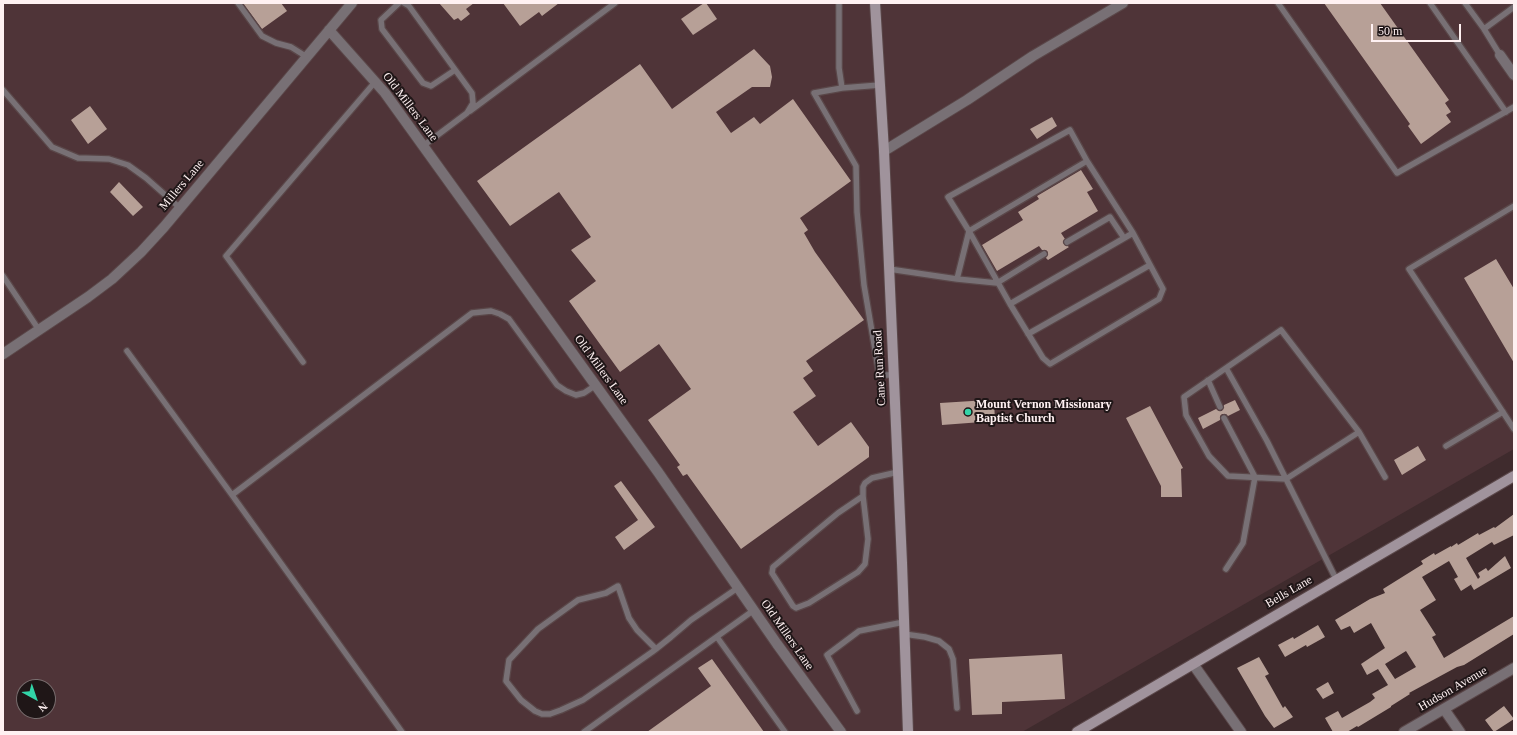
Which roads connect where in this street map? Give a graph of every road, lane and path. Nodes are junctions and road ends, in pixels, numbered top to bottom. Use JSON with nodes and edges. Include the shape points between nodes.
{"nodes":[{"id":1,"x":238,"y":3,"type":"edge"},
{"id":2,"x":352,"y":3,"type":"edge"},
{"id":3,"x":399,"y":3,"type":"edge"},
{"id":4,"x":404,"y":3,"type":"edge"},
{"id":5,"x":615,"y":3,"type":"edge"},
{"id":6,"x":839,"y":3,"type":"edge"},
{"id":7,"x":875,"y":3,"type":"edge"},
{"id":8,"x":1123,"y":3,"type":"edge"},
{"id":9,"x":1278,"y":3,"type":"edge"},
{"id":10,"x":1430,"y":3,"type":"edge"},
{"id":11,"x":1465,"y":3,"type":"edge"},
{"id":12,"x":1514,"y":7,"type":"edge"},
{"id":13,"x":1484,"y":29,"type":"junction"},
{"id":14,"x":329,"y":30,"type":"junction"},
{"id":15,"x":1500,"y":55,"type":"joint"},
{"id":16,"x":307,"y":58,"type":"junction"},
{"id":17,"x":455,"y":70,"type":"junction"},
{"id":18,"x":1514,"y":75,"type":"edge"},
{"id":19,"x":375,"y":82,"type":"junction"},
{"id":20,"x":880,"y":85,"type":"junction"},
{"id":21,"x":842,"y":88,"type":"junction"},
{"id":22,"x":3,"y":90,"type":"edge"},
{"id":23,"x":1514,"y":107,"type":"edge"},
{"id":24,"x":1506,"y":112,"type":"junction"},
{"id":25,"x":467,"y":113,"type":"junction"},
{"id":26,"x":424,"y":146,"type":"junction"},
{"id":27,"x":884,"y":151,"type":"junction"},
{"id":28,"x":1087,"y":161,"type":"junction"},
{"id":29,"x":1514,"y":206,"type":"edge"},
{"id":30,"x":180,"y":208,"type":"junction"},
{"id":31,"x":969,"y":231,"type":"junction"},
{"id":32,"x":1133,"y":233,"type":"junction"},
{"id":33,"x":1124,"y":238,"type":"junction"},
{"id":34,"x":1067,"y":242,"type":"dead end"},
{"id":35,"x":1044,"y":254,"type":"dead end"},
{"id":36,"x":1150,"y":265,"type":"junction"},
{"id":37,"x":889,"y":269,"type":"junction"},
{"id":38,"x":3,"y":276,"type":"edge"},
{"id":39,"x":957,"y":279,"type":"junction"},
{"id":40,"x":997,"y":283,"type":"junction"},
{"id":41,"x":1010,"y":304,"type":"junction"},
{"id":42,"x":39,"y":330,"type":"junction"},
{"id":43,"x":1028,"y":334,"type":"junction"},
{"id":44,"x":127,"y":351,"type":"dead end"},
{"id":45,"x":3,"y":354,"type":"edge"},
{"id":46,"x":303,"y":362,"type":"dead end"},
{"id":47,"x":1226,"y":368,"type":"junction"},
{"id":48,"x":894,"y":375,"type":"junction"},
{"id":49,"x":1208,"y":380,"type":"junction"},
{"id":50,"x":596,"y":385,"type":"junction"},
{"id":51,"x":1220,"y":408,"type":"dead end"},
{"id":52,"x":1503,"y":412,"type":"junction"},
{"id":53,"x":1224,"y":418,"type":"dead end"},
{"id":54,"x":1514,"y":429,"type":"edge"},
{"id":55,"x":1359,"y":432,"type":"junction"},
{"id":56,"x":1446,"y":446,"type":"dead end"},
{"id":57,"x":898,"y":472,"type":"junction"},
{"id":58,"x":1514,"y":476,"type":"edge"},
{"id":59,"x":1255,"y":477,"type":"junction"},
{"id":60,"x":1385,"y":477,"type":"dead end"},
{"id":61,"x":1286,"y":479,"type":"junction"},
{"id":62,"x":232,"y":494,"type":"junction"},
{"id":63,"x":863,"y":496,"type":"junction"},
{"id":64,"x":1226,"y":569,"type":"dead end"},
{"id":65,"x":1336,"y":579,"type":"junction"},
{"id":66,"x":738,"y":587,"type":"junction"},
{"id":67,"x":754,"y":610,"type":"junction"},
{"id":68,"x":904,"y":622,"type":"junction"},
{"id":69,"x":904,"y":634,"type":"junction"},
{"id":70,"x":717,"y":637,"type":"junction"},
{"id":71,"x":656,"y":649,"type":"junction"},
{"id":72,"x":1193,"y":664,"type":"junction"},
{"id":73,"x":1514,"y":668,"type":"edge"},
{"id":74,"x":958,"y":708,"type":"dead end"},
{"id":75,"x":1444,"y":709,"type":"junction"},
{"id":76,"x":857,"y":711,"type":"dead end"},
{"id":77,"x":402,"y":732,"type":"edge"},
{"id":78,"x":584,"y":732,"type":"edge"},
{"id":79,"x":785,"y":732,"type":"edge"},
{"id":80,"x":841,"y":732,"type":"edge"},
{"id":81,"x":908,"y":732,"type":"edge"},
{"id":82,"x":1077,"y":732,"type":"edge"},
{"id":83,"x":1241,"y":732,"type":"edge"},
{"id":84,"x":1404,"y":732,"type":"edge"},
{"id":85,"x":1460,"y":732,"type":"edge"}],
"edges":[{"from":1,"to":16,"type":"lane","via":[[262,36],[291,47]]},
{"from":2,"to":14,"type":"street","name":"Millers Lane"},
{"from":3,"to":17,"type":"lane","via":[[380,20],[382,29],[423,83],[431,86]]},
{"from":4,"to":17,"type":"lane","via":[[409,6]]},
{"from":5,"to":25,"type":"lane"},
{"from":6,"to":21,"type":"lane","via":[[839,68]]},
{"from":7,"to":20,"type":"main road","name":"Cane Run Road"},
{"from":8,"to":27,"type":"street","via":[[1033,56]]},
{"from":9,"to":24,"type":"lane","via":[[1396,173]]},
{"from":10,"to":24,"type":"lane"},
{"from":11,"to":13,"type":"lane"},
{"from":12,"to":13,"type":"lane"},
{"from":13,"to":15,"type":"lane"},
{"from":14,"to":16,"type":"street","name":"Millers Lane"},
{"from":14,"to":19,"type":"street","name":"Old Millers Lane"},
{"from":15,"to":18,"type":"street"},
{"from":16,"to":30,"type":"street","name":"Millers Lane"},
{"from":17,"to":25,"type":"lane","via":[[472,93],[473,103]]},
{"from":19,"to":26,"type":"street","name":"Old Millers Lane"},
{"from":19,"to":46,"type":"lane","via":[[226,256]]},
{"from":20,"to":21,"type":"lane"},
{"from":20,"to":27,"type":"main road","name":"Cane Run Road"},
{"from":21,"to":48,"type":"lane","via":[[814,93],[856,166],[857,212],[864,285],[879,372],[883,375]]},
{"from":22,"to":30,"type":"lane","via":[[52,147],[78,158],[109,159],[128,165]]},
{"from":23,"to":24,"type":"lane"},
{"from":25,"to":26,"type":"lane"},
{"from":26,"to":50,"type":"street","name":"Old Millers Lane"},
{"from":27,"to":37,"type":"main road","name":"Cane Run Road"},
{"from":28,"to":31,"type":"lane"},
{"from":28,"to":31,"type":"lane","via":[[1070,130],[948,197]]},
{"from":28,"to":32,"type":"lane"},
{"from":29,"to":52,"type":"lane","via":[[1409,269]]},
{"from":30,"to":42,"type":"street","name":"Millers Lane","via":[[141,252],[112,279]]},
{"from":31,"to":39,"type":"lane"},
{"from":31,"to":40,"type":"lane"},
{"from":32,"to":33,"type":"lane"},
{"from":32,"to":36,"type":"lane"},
{"from":33,"to":34,"type":"lane","via":[[1110,217]]},
{"from":33,"to":41,"type":"lane"},
{"from":35,"to":40,"type":"lane"},
{"from":36,"to":43,"type":"lane"},
{"from":36,"to":43,"type":"lane","via":[[1163,289],[1159,299],[1050,364],[1043,358]]},
{"from":37,"to":39,"type":"lane"},
{"from":37,"to":48,"type":"main road","name":"Cane Run Road"},
{"from":38,"to":42,"type":"lane"},
{"from":39,"to":40,"type":"lane"},
{"from":40,"to":41,"type":"lane"},
{"from":41,"to":43,"type":"lane"},
{"from":42,"to":45,"type":"street","name":"Millers Lane"},
{"from":44,"to":62,"type":"lane"},
{"from":47,"to":49,"type":"lane"},
{"from":47,"to":55,"type":"lane","via":[[1281,330]]},
{"from":47,"to":61,"type":"lane"},
{"from":48,"to":57,"type":"main road","name":"Cane Run Road"},
{"from":49,"to":51,"type":"lane"},
{"from":49,"to":59,"type":"lane","via":[[1184,397],[1186,415],[1209,456],[1228,476]]},
{"from":50,"to":62,"type":"lane","via":[[576,395],[566,391],[509,319],[491,311],[472,313]]},
{"from":50,"to":66,"type":"street","name":"Old Millers Lane"},
{"from":52,"to":54,"type":"lane"},
{"from":52,"to":56,"type":"lane"},
{"from":53,"to":59,"type":"lane"},
{"from":55,"to":60,"type":"lane"},
{"from":55,"to":61,"type":"lane"},
{"from":57,"to":63,"type":"lane","via":[[872,478],[865,483]]},
{"from":57,"to":68,"type":"main road","name":"Cane Run Road"},
{"from":58,"to":65,"type":"main road","name":"Bells Lane"},
{"from":59,"to":61,"type":"lane"},
{"from":59,"to":64,"type":"lane","via":[[1243,543]]},
{"from":61,"to":65,"type":"lane"},
{"from":62,"to":77,"type":"lane"},
{"from":63,"to":63,"type":"lane","via":[[833,517],[773,567],[772,573],[792,606],[796,608],[809,603],[858,572],[865,564],[868,539]]},
{"from":65,"to":72,"type":"main road","name":"Bells Lane"},
{"from":66,"to":67,"type":"street","name":"Old Millers Lane"},
{"from":66,"to":71,"type":"lane","via":[[691,620]]},
{"from":67,"to":70,"type":"lane"},
{"from":67,"to":80,"type":"street","name":"Old Millers Lane"},
{"from":68,"to":69,"type":"main road","name":"Cane Run Road"},
{"from":68,"to":76,"type":"lane","via":[[859,631],[827,655]]},
{"from":69,"to":74,"type":"lane","via":[[939,641],[949,649],[954,658]]},
{"from":69,"to":81,"type":"main road","name":"Cane Run Road"},
{"from":70,"to":78,"type":"lane"},
{"from":70,"to":79,"type":"lane"},
{"from":71,"to":71,"type":"lane","via":[[583,700],[550,714],[534,711],[506,681],[509,660],[538,629],[578,600],[606,593],[618,586],[629,618]]},
{"from":72,"to":82,"type":"main road","name":"Bells Lane"},
{"from":72,"to":83,"type":"street"},
{"from":73,"to":75,"type":"street","name":"Hudson Avenue"},
{"from":75,"to":84,"type":"street","name":"Hudson Avenue"},
{"from":75,"to":85,"type":"street"}]}
